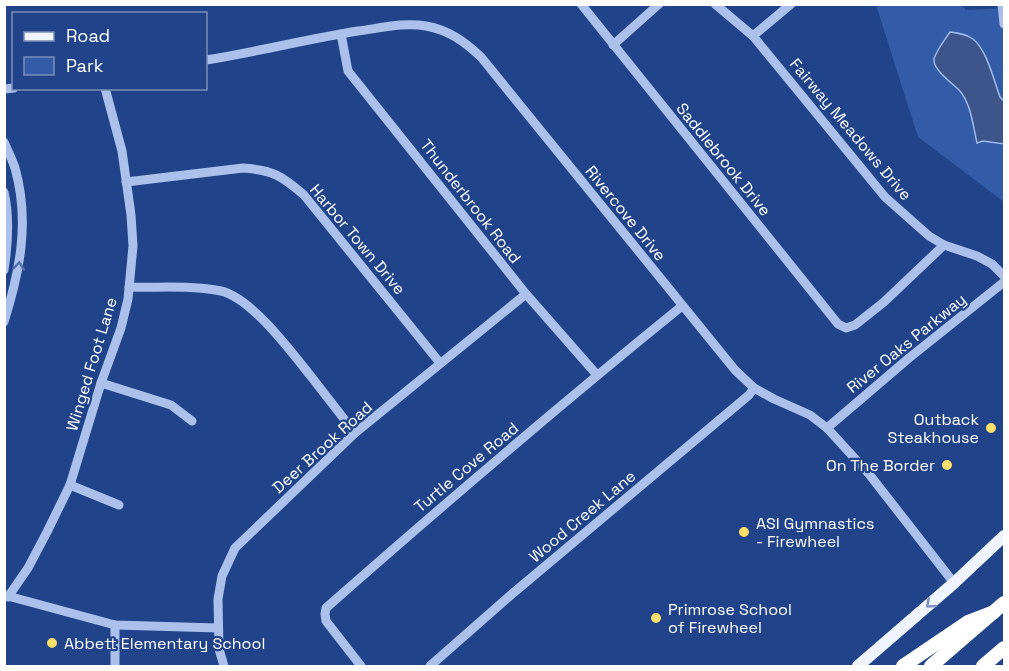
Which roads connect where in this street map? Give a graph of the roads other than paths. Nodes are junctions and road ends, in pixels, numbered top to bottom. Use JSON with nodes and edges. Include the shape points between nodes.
{"nodes":[{"id":1,"x":581,"y":4,"type":"edge"},
{"id":2,"x":659,"y":4,"type":"edge"},
{"id":3,"x":715,"y":4,"type":"edge"},
{"id":4,"x":791,"y":4,"type":"edge"},
{"id":5,"x":1002,"y":4,"type":"edge"},
{"id":6,"x":1005,"y":24,"type":"edge"},
{"id":7,"x":341,"y":34,"type":"junction"},
{"id":8,"x":753,"y":36,"type":"junction"},
{"id":9,"x":613,"y":45,"type":"junction"},
{"id":10,"x":207,"y":60,"type":"edge"},
{"id":11,"x":106,"y":90,"type":"edge"},
{"id":12,"x":4,"y":142,"type":"edge"},
{"id":13,"x":126,"y":182,"type":"junction"},
{"id":14,"x":4,"y":192,"type":"edge"},
{"id":15,"x":6,"y":241,"type":"edge"},
{"id":16,"x":21,"y":243,"type":"junction"},
{"id":17,"x":944,"y":246,"type":"junction"},
{"id":18,"x":4,"y":270,"type":"edge"},
{"id":19,"x":1005,"y":276,"type":"edge"},
{"id":20,"x":1005,"y":282,"type":"edge"},
{"id":21,"x":129,"y":287,"type":"junction"},
{"id":22,"x":525,"y":294,"type":"junction"},
{"id":23,"x":682,"y":306,"type":"junction"},
{"id":24,"x":4,"y":322,"type":"edge"},
{"id":25,"x":440,"y":363,"type":"junction"},
{"id":26,"x":597,"y":375,"type":"junction"},
{"id":27,"x":101,"y":383,"type":"junction"},
{"id":28,"x":754,"y":388,"type":"junction"},
{"id":29,"x":192,"y":421,"type":"dead end"},
{"id":30,"x":826,"y":428,"type":"junction"},
{"id":31,"x":355,"y":433,"type":"junction"},
{"id":32,"x":70,"y":485,"type":"junction"},
{"id":33,"x":119,"y":505,"type":"dead end"},
{"id":34,"x":1005,"y":536,"type":"edge"},
{"id":35,"x":954,"y":583,"type":"junction"},
{"id":36,"x":6,"y":596,"type":"edge"},
{"id":37,"x":999,"y":608,"type":"edge"},
{"id":38,"x":115,"y":625,"type":"junction"},
{"id":39,"x":218,"y":628,"type":"junction"},
{"id":40,"x":1005,"y":648,"type":"edge"},
{"id":41,"x":115,"y":666,"type":"edge"},
{"id":42,"x":224,"y":666,"type":"edge"},
{"id":43,"x":361,"y":666,"type":"edge"},
{"id":44,"x":430,"y":666,"type":"edge"},
{"id":45,"x":858,"y":666,"type":"edge"},
{"id":46,"x":903,"y":666,"type":"edge"},
{"id":47,"x":931,"y":666,"type":"edge"},
{"id":48,"x":983,"y":666,"type":"edge"}],
"edges":[{"from":1,"to":9,"type":"street","name":"Saddlebrook Drive"},
{"from":2,"to":9,"type":"street"},
{"from":3,"to":8,"type":"street","name":"Fairway Meadows Drive"},
{"from":4,"to":8,"type":"street"},
{"from":5,"to":6,"type":"street"},
{"from":7,"to":10,"type":"street","name":"Rivercove Drive"},
{"from":7,"to":22,"type":"street","name":"Thunderbrook Road","via":[[348,71]]},
{"from":7,"to":23,"type":"street","name":"Rivercove Drive","via":[[412,24],[442,30],[467,43]]},
{"from":8,"to":17,"type":"street","name":"Fairway Meadows Drive","via":[[885,197]]},
{"from":9,"to":17,"type":"street","name":"Saddlebrook Drive","via":[[838,324],[846,328],[855,325]]},
{"from":11,"to":13,"type":"street","name":"Winged Foot Lane"},
{"from":12,"to":16,"type":"street","via":[[15,167],[21,198]]},
{"from":13,"to":21,"type":"street","name":"Winged Foot Lane","via":[[133,246]]},
{"from":13,"to":25,"type":"street","name":"Harbor Town Drive","via":[[243,168],[273,173],[304,195]]},
{"from":14,"to":15,"type":"street"},
{"from":15,"to":16,"type":"street"},
{"from":15,"to":18,"type":"street"},
{"from":24,"to":16,"type":"street","one_way":true,"via":[[18,275]]},
{"from":17,"to":19,"type":"street","name":"Fairway Meadows Drive","via":[[977,256]]},
{"from":20,"to":30,"type":"street","name":"River Oaks Parkway"},
{"from":21,"to":27,"type":"street","name":"Winged Foot Lane","via":[[121,328]]},
{"from":21,"to":31,"type":"street","via":[[195,288],[235,297],[285,344]]},
{"from":22,"to":25,"type":"street","name":"Deer Brook Road"},
{"from":22,"to":26,"type":"street","name":"Thunderbrook Road"},
{"from":23,"to":26,"type":"street","name":"Turtle Cove Road"},
{"from":23,"to":28,"type":"street","name":"Rivercove Drive"},
{"from":25,"to":31,"type":"street","name":"Deer Brook Road"},
{"from":26,"to":43,"type":"street","name":"Turtle Cove Road","via":[[327,608],[326,621]]},
{"from":27,"to":29,"type":"street","via":[[171,405]]},
{"from":27,"to":32,"type":"street","name":"Winged Foot Lane"},
{"from":28,"to":30,"type":"street","name":"Rivercove Drive","via":[[810,415]]},
{"from":28,"to":44,"type":"street","name":"Wood Creek Lane"},
{"from":30,"to":35,"type":"street","name":"Rivercove Drive","via":[[869,474]]},
{"from":31,"to":39,"type":"street","name":"Deer Brook Road","via":[[235,548],[222,576]]},
{"from":32,"to":33,"type":"street"},
{"from":32,"to":36,"type":"street","name":"Winged Foot Lane","via":[[33,559]]},
{"from":34,"to":35,"type":"main road"},
{"from":35,"to":45,"type":"main road","one_way":true},
{"from":36,"to":38,"type":"street"},
{"from":37,"to":46,"type":"highway","via":[[968,622]]},
{"from":37,"to":47,"type":"highway"},
{"from":38,"to":39,"type":"street"},
{"from":38,"to":41,"type":"street"},
{"from":39,"to":42,"type":"street","name":"Deer Brook Road"},
{"from":40,"to":48,"type":"highway"}]}
